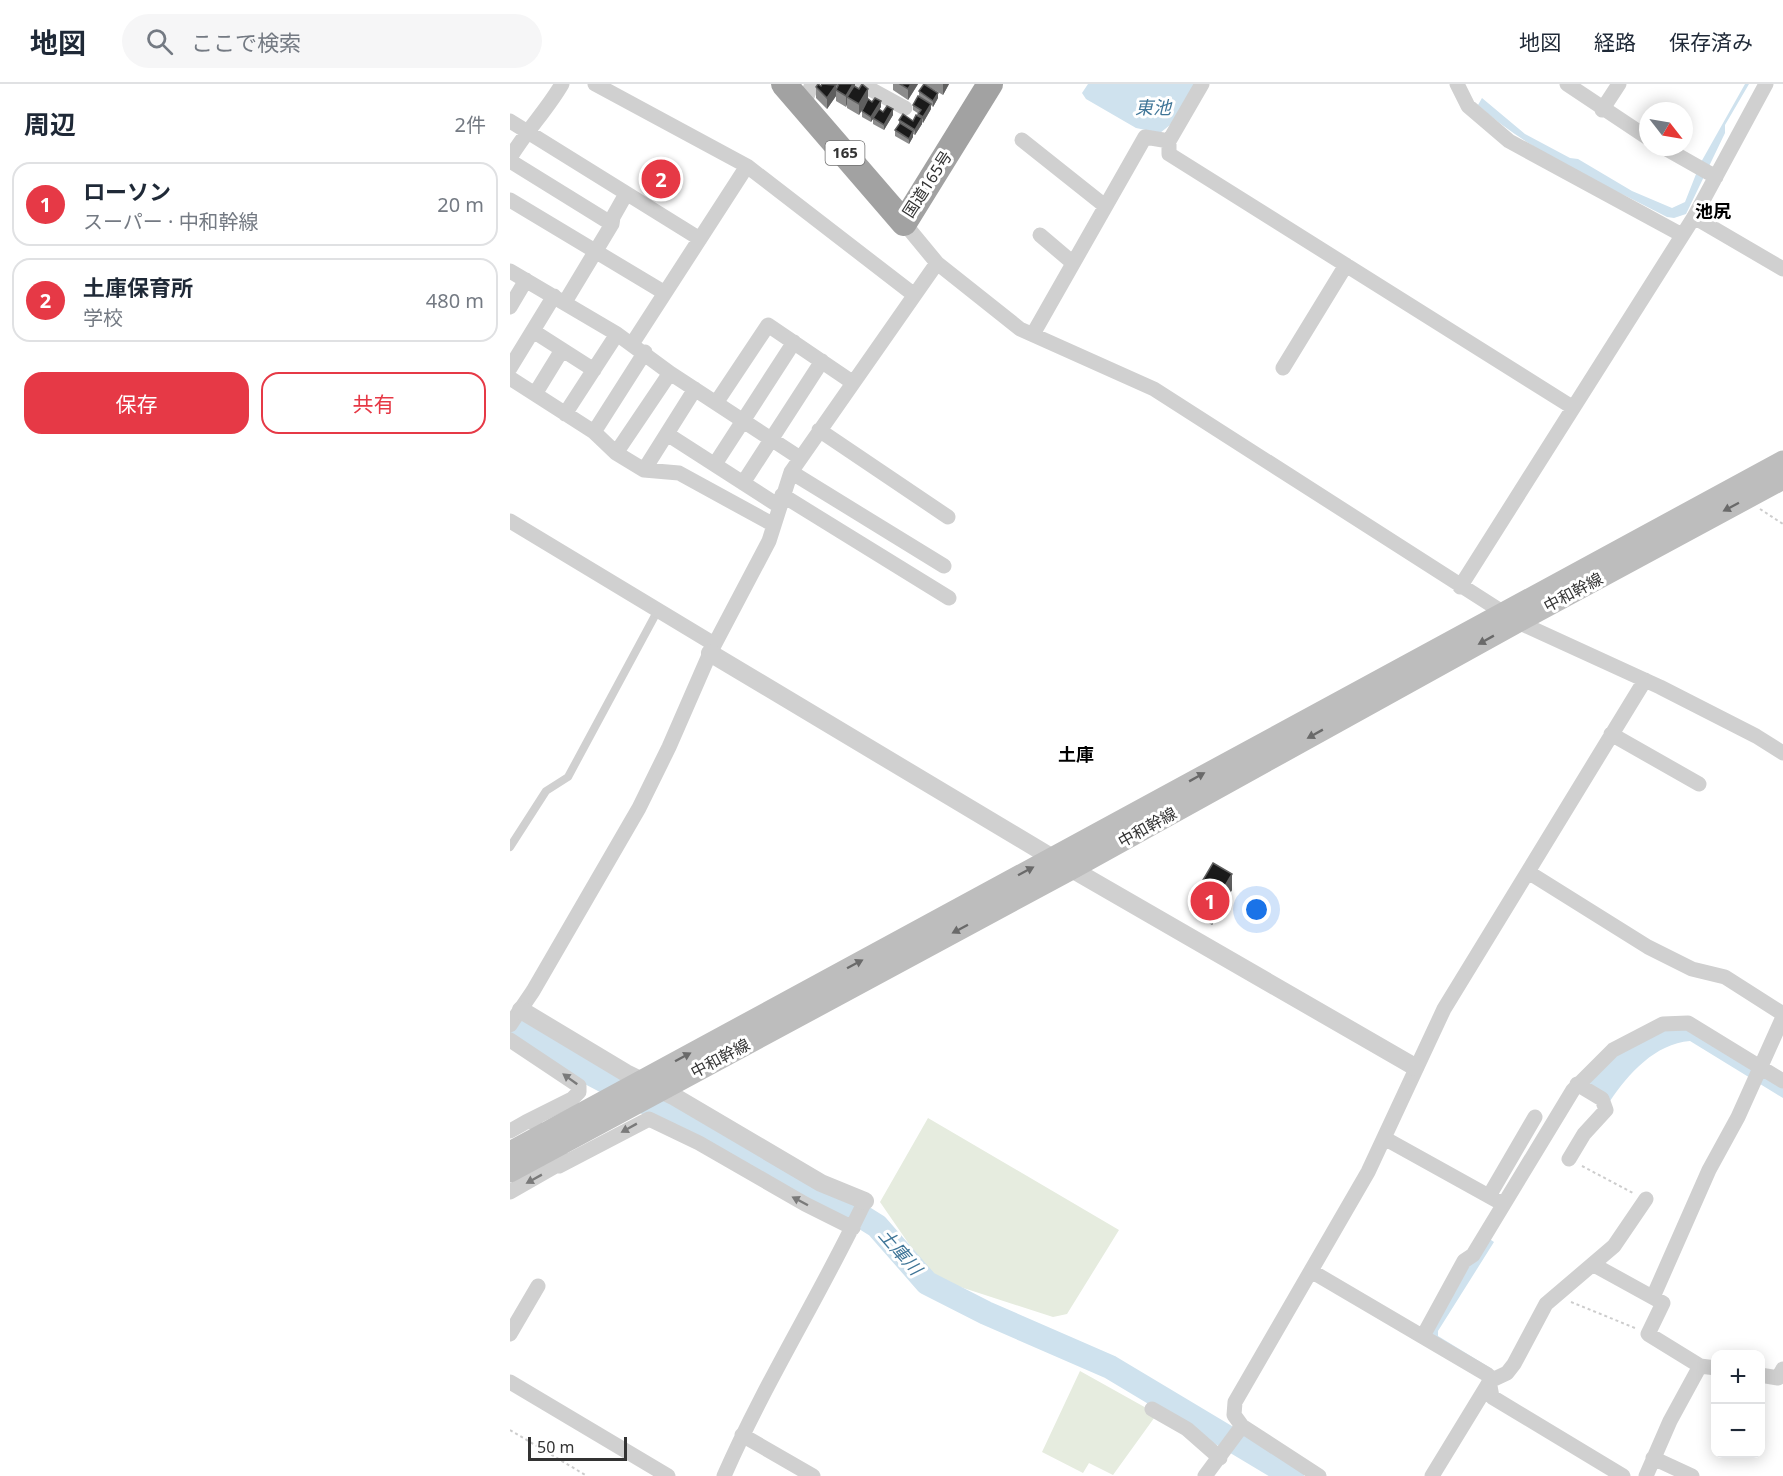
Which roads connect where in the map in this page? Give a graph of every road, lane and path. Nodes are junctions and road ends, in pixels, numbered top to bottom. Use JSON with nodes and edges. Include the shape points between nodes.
{"nodes":[{"id":1,"x":562,"y":84,"type":"edge"},
{"id":2,"x":594,"y":84,"type":"edge"},
{"id":3,"x":784,"y":84,"type":"edge"},
{"id":4,"x":861,"y":84,"type":"edge"},
{"id":5,"x":990,"y":84,"type":"edge"},
{"id":6,"x":1202,"y":84,"type":"edge"},
{"id":7,"x":1457,"y":84,"type":"edge"},
{"id":8,"x":1567,"y":84,"type":"edge"},
{"id":9,"x":1619,"y":84,"type":"edge"},
{"id":10,"x":1766,"y":84,"type":"edge"},
{"id":11,"x":886,"y":90,"type":"edge"},
{"id":12,"x":808,"y":94,"type":"edge"},
{"id":13,"x":905,"y":108,"type":"dead end"},
{"id":14,"x":1602,"y":110,"type":"junction"},
{"id":15,"x":510,"y":121,"type":"edge"},
{"id":16,"x":526,"y":131,"type":"junction"},
{"id":17,"x":1639,"y":133,"type":"edge"},
{"id":18,"x":1022,"y":140,"type":"dead end"},
{"id":19,"x":1169,"y":141,"type":"junction"},
{"id":20,"x":1678,"y":156,"type":"edge"},
{"id":21,"x":510,"y":159,"type":"edge"},
{"id":22,"x":747,"y":166,"type":"junction"},
{"id":23,"x":1706,"y":172,"type":"junction"},
{"id":24,"x":626,"y":194,"type":"junction"},
{"id":25,"x":510,"y":200,"type":"edge"},
{"id":26,"x":1105,"y":206,"type":"junction"},
{"id":27,"x":1694,"y":217,"type":"junction"},
{"id":28,"x":904,"y":223,"type":"junction"},
{"id":29,"x":612,"y":224,"type":"junction"},
{"id":30,"x":1040,"y":235,"type":"dead end"},
{"id":31,"x":1682,"y":235,"type":"junction"},
{"id":32,"x":700,"y":239,"type":"junction"},
{"id":33,"x":595,"y":252,"type":"junction"},
{"id":34,"x":938,"y":263,"type":"junction"},
{"id":35,"x":1073,"y":263,"type":"junction"},
{"id":36,"x":1346,"y":265,"type":"junction"},
{"id":37,"x":1783,"y":268,"type":"edge"},
{"id":38,"x":510,"y":271,"type":"edge"},
{"id":39,"x":526,"y":280,"type":"junction"},
{"id":40,"x":665,"y":293,"type":"junction"},
{"id":41,"x":913,"y":294,"type":"junction"},
{"id":42,"x":559,"y":299,"type":"junction"},
{"id":43,"x":510,"y":307,"type":"edge"},
{"id":44,"x":533,"y":332,"type":"junction"},
{"id":45,"x":617,"y":334,"type":"junction"},
{"id":46,"x":1033,"y":334,"type":"junction"},
{"id":47,"x":794,"y":342,"type":"junction"},
{"id":48,"x":638,"y":348,"type":"junction"},
{"id":49,"x":562,"y":350,"type":"junction"},
{"id":50,"x":822,"y":361,"type":"junction"},
{"id":51,"x":510,"y":368,"type":"edge"},
{"id":52,"x":1283,"y":368,"type":"dead end"},
{"id":53,"x":594,"y":370,"type":"junction"},
{"id":54,"x":670,"y":372,"type":"junction"},
{"id":55,"x":510,"y":378,"type":"edge"},
{"id":56,"x":852,"y":382,"type":"junction"},
{"id":57,"x":695,"y":389,"type":"junction"},
{"id":58,"x":535,"y":394,"type":"junction"},
{"id":59,"x":716,"y":403,"type":"junction"},
{"id":60,"x":1572,"y":407,"type":"junction"},
{"id":61,"x":565,"y":414,"type":"junction"},
{"id":62,"x":743,"y":422,"type":"junction"},
{"id":63,"x":819,"y":430,"type":"junction"},
{"id":64,"x":594,"y":432,"type":"junction"},
{"id":65,"x":667,"y":434,"type":"junction"},
{"id":66,"x":770,"y":439,"type":"junction"},
{"id":67,"x":615,"y":453,"type":"junction"},
{"id":68,"x":800,"y":458,"type":"junction"},
{"id":69,"x":1783,"y":461,"type":"edge"},
{"id":70,"x":715,"y":464,"type":"junction"},
{"id":71,"x":644,"y":470,"type":"junction"},
{"id":72,"x":791,"y":472,"type":"junction"},
{"id":73,"x":1783,"y":479,"type":"edge"},
{"id":74,"x":743,"y":483,"type":"junction"},
{"id":75,"x":1748,"y":498,"type":"junction"},
{"id":76,"x":780,"y":500,"type":"junction"},
{"id":77,"x":948,"y":517,"type":"dead end"},
{"id":78,"x":510,"y":520,"type":"edge"},
{"id":79,"x":1783,"y":524,"type":"edge"},
{"id":80,"x":774,"y":525,"type":"junction"},
{"id":81,"x":944,"y":566,"type":"dead end"},
{"id":82,"x":1460,"y":587,"type":"junction"},
{"id":83,"x":949,"y":598,"type":"dead end"},
{"id":84,"x":659,"y":609,"type":"junction"},
{"id":85,"x":1509,"y":617,"type":"junction"},
{"id":86,"x":712,"y":648,"type":"junction"},
{"id":87,"x":1645,"y":680,"type":"junction"},
{"id":88,"x":1611,"y":734,"type":"junction"},
{"id":89,"x":1783,"y":753,"type":"edge"},
{"id":90,"x":1699,"y":784,"type":"dead end"},
{"id":91,"x":510,"y":848,"type":"edge"},
{"id":92,"x":1051,"y":857,"type":"junction"},
{"id":93,"x":1072,"y":869,"type":"junction"},
{"id":94,"x":1528,"y":872,"type":"junction"},
{"id":95,"x":514,"y":1013,"type":"edge"},
{"id":96,"x":1783,"y":1016,"type":"edge"},
{"id":97,"x":510,"y":1040,"type":"edge"},
{"id":98,"x":1759,"y":1066,"type":"junction"},
{"id":99,"x":1415,"y":1067,"type":"junction"},
{"id":100,"x":1783,"y":1081,"type":"edge"},
{"id":101,"x":1577,"y":1084,"type":"junction"},
{"id":102,"x":646,"y":1087,"type":"junction"},
{"id":103,"x":631,"y":1107,"type":"junction"},
{"id":104,"x":572,"y":1117,"type":"junction"},
{"id":105,"x":1535,"y":1117,"type":"dead end"},
{"id":106,"x":526,"y":1122,"type":"junction"},
{"id":107,"x":510,"y":1131,"type":"edge"},
{"id":108,"x":1384,"y":1138,"type":"junction"},
{"id":109,"x":510,"y":1152,"type":"edge"},
{"id":110,"x":1569,"y":1159,"type":"joint"},
{"id":111,"x":559,"y":1166,"type":"junction"},
{"id":112,"x":510,"y":1173,"type":"edge"},
{"id":113,"x":510,"y":1192,"type":"edge"},
{"id":114,"x":1489,"y":1196,"type":"junction"},
{"id":115,"x":1646,"y":1199,"type":"joint"},
{"id":116,"x":865,"y":1201,"type":"joint"},
{"id":117,"x":1503,"y":1204,"type":"junction"},
{"id":118,"x":853,"y":1227,"type":"junction"},
{"id":119,"x":1594,"y":1265,"type":"junction"},
{"id":120,"x":1311,"y":1271,"type":"junction"},
{"id":121,"x":538,"y":1286,"type":"dead end"},
{"id":122,"x":1556,"y":1294,"type":"junction"},
{"id":123,"x":1653,"y":1297,"type":"junction"},
{"id":124,"x":510,"y":1334,"type":"edge"},
{"id":125,"x":1648,"y":1334,"type":"junction"},
{"id":126,"x":1423,"y":1336,"type":"junction"},
{"id":127,"x":1708,"y":1367,"type":"edge"},
{"id":128,"x":1783,"y":1369,"type":"edge"},
{"id":129,"x":1765,"y":1376,"type":"edge"},
{"id":130,"x":1490,"y":1381,"type":"junction"},
{"id":131,"x":510,"y":1382,"type":"edge"},
{"id":132,"x":1152,"y":1409,"type":"dead end"},
{"id":133,"x":1242,"y":1426,"type":"junction"},
{"id":134,"x":510,"y":1430,"type":"edge"},
{"id":135,"x":742,"y":1435,"type":"junction"},
{"id":136,"x":1220,"y":1458,"type":"junction"},
{"id":137,"x":1653,"y":1458,"type":"junction"},
{"id":138,"x":587,"y":1476,"type":"edge"},
{"id":139,"x":668,"y":1476,"type":"edge"},
{"id":140,"x":724,"y":1476,"type":"edge"},
{"id":141,"x":813,"y":1476,"type":"edge"},
{"id":142,"x":1205,"y":1476,"type":"edge"},
{"id":143,"x":1319,"y":1476,"type":"edge"},
{"id":144,"x":1432,"y":1476,"type":"edge"},
{"id":145,"x":1623,"y":1476,"type":"edge"},
{"id":146,"x":1646,"y":1476,"type":"edge"},
{"id":147,"x":1692,"y":1476,"type":"edge"}],
"edges":[{"from":1,"to":16,"type":"street"},
{"from":2,"to":22,"type":"street"},
{"from":3,"to":12,"type":"highway","name":"国道165号","number":"165"},
{"from":4,"to":11,"type":"street"},
{"from":5,"to":28,"type":"highway","name":"国道165号"},
{"from":6,"to":19,"type":"street"},
{"from":7,"to":31,"type":"street","via":[[1468,106],[1509,141]]},
{"from":8,"to":14,"type":"street"},
{"from":9,"to":14,"type":"street"},
{"from":10,"to":23,"type":"street"},
{"from":11,"to":13,"type":"street"},
{"from":12,"to":28,"type":"highway","name":"国道165号","number":"165"},
{"from":14,"to":17,"type":"street"},
{"from":15,"to":16,"type":"street"},
{"from":16,"to":21,"type":"street"},
{"from":16,"to":24,"type":"street"},
{"from":18,"to":26,"type":"street"},
{"from":19,"to":26,"type":"street","via":[[1144,137]]},
{"from":19,"to":36,"type":"street","via":[[1168,154]]},
{"from":20,"to":23,"type":"street"},
{"from":21,"to":29,"type":"street"},
{"from":22,"to":32,"type":"street"},
{"from":22,"to":41,"type":"street"},
{"from":23,"to":27,"type":"street"},
{"from":24,"to":29,"type":"street"},
{"from":24,"to":32,"type":"street"},
{"from":25,"to":33,"type":"street"},
{"from":26,"to":35,"type":"street"},
{"from":27,"to":31,"type":"street"},
{"from":27,"to":37,"type":"street"},
{"from":28,"to":34,"type":"street"},
{"from":29,"to":33,"type":"street"},
{"from":30,"to":35,"type":"street"},
{"from":31,"to":60,"type":"street"},
{"from":32,"to":40,"type":"street"},
{"from":33,"to":40,"type":"street"},
{"from":33,"to":42,"type":"street"},
{"from":34,"to":41,"type":"street"},
{"from":34,"to":46,"type":"street","via":[[1008,321]]},
{"from":35,"to":46,"type":"street"},
{"from":36,"to":52,"type":"street"},
{"from":36,"to":60,"type":"street"},
{"from":38,"to":39,"type":"street"},
{"from":39,"to":42,"type":"street"},
{"from":39,"to":43,"type":"street"},
{"from":40,"to":48,"type":"street"},
{"from":41,"to":56,"type":"street"},
{"from":42,"to":44,"type":"street"},
{"from":42,"to":45,"type":"street"},
{"from":44,"to":49,"type":"street"},
{"from":44,"to":51,"type":"street"},
{"from":45,"to":48,"type":"street"},
{"from":45,"to":53,"type":"street"},
{"from":46,"to":82,"type":"street","via":[[1154,389]]},
{"from":47,"to":50,"type":"street"},
{"from":47,"to":59,"type":"street","via":[[768,325]]},
{"from":47,"to":62,"type":"street"},
{"from":48,"to":54,"type":"street"},
{"from":48,"to":64,"type":"street"},
{"from":49,"to":53,"type":"street"},
{"from":49,"to":58,"type":"street"},
{"from":50,"to":56,"type":"street"},
{"from":50,"to":66,"type":"street"},
{"from":53,"to":61,"type":"street"},
{"from":54,"to":57,"type":"street"},
{"from":54,"to":67,"type":"street"},
{"from":55,"to":58,"type":"street"},
{"from":56,"to":63,"type":"street"},
{"from":57,"to":59,"type":"street"},
{"from":57,"to":65,"type":"street"},
{"from":58,"to":61,"type":"street"},
{"from":59,"to":62,"type":"street"},
{"from":60,"to":82,"type":"street"},
{"from":61,"to":64,"type":"street"},
{"from":62,"to":66,"type":"street"},
{"from":62,"to":70,"type":"street"},
{"from":63,"to":68,"type":"street"},
{"from":63,"to":77,"type":"street"},
{"from":64,"to":67,"type":"street"},
{"from":65,"to":70,"type":"street"},
{"from":65,"to":71,"type":"street"},
{"from":66,"to":68,"type":"street"},
{"from":66,"to":74,"type":"street"},
{"from":67,"to":71,"type":"street"},
{"from":68,"to":72,"type":"street"},
{"from":69,"to":85,"type":"main road","name":"中和幹線"},
{"from":70,"to":74,"type":"street"},
{"from":71,"to":80,"type":"street","via":[[679,473]]},
{"from":72,"to":76,"type":"street"},
{"from":72,"to":81,"type":"street"},
{"from":73,"to":75,"type":"main road","name":"中和幹線"},
{"from":74,"to":76,"type":"street"},
{"from":75,"to":79,"type":"path"},
{"from":75,"to":85,"type":"main road","name":"中和幹線","one_way":true},
{"from":76,"to":80,"type":"street"},
{"from":76,"to":83,"type":"street"},
{"from":78,"to":84,"type":"street"},
{"from":80,"to":86,"type":"street"},
{"from":82,"to":85,"type":"street"},
{"from":84,"to":86,"type":"street"},
{"from":84,"to":91,"type":"lane","via":[[568,777],[546,791]]},
{"from":85,"to":87,"type":"street"},
{"from":92,"to":85,"type":"main road","name":"中和幹線","one_way":true},
{"from":85,"to":93,"type":"main road","name":"中和幹線","one_way":true},
{"from":86,"to":92,"type":"street"},
{"from":86,"to":95,"type":"street","via":[[639,808]]},
{"from":87,"to":88,"type":"street"},
{"from":87,"to":89,"type":"street"},
{"from":88,"to":90,"type":"street"},
{"from":88,"to":94,"type":"street"},
{"from":92,"to":93,"type":"street"},
{"from":102,"to":92,"type":"main road","name":"中和幹線","one_way":true},
{"from":93,"to":99,"type":"street"},
{"from":93,"to":102,"type":"main road","name":"中和幹線","one_way":true},
{"from":94,"to":96,"type":"street","via":[[1648,947],[1692,969],[1725,976]]},
{"from":94,"to":99,"type":"street","via":[[1454,992]]},
{"from":95,"to":102,"type":"street"},
{"from":96,"to":98,"type":"street"},
{"from":106,"to":97,"type":"street","one_way":true,"via":[[572,1099],[579,1086]]},
{"from":98,"to":100,"type":"street"},
{"from":98,"to":101,"type":"street","via":[[1695,1026],[1663,1024],[1613,1050]]},
{"from":98,"to":123,"type":"street"},
{"from":99,"to":108,"type":"street"},
{"from":101,"to":110,"type":"street","via":[[1602,1099],[1606,1110],[1584,1134]]},
{"from":101,"to":117,"type":"street"},
{"from":102,"to":103,"type":"main road","name":"中和幹線"},
{"from":102,"to":104,"type":"main road","name":"中和幹線","via":[[608,1098]]},
{"from":102,"to":116,"type":"street","via":[[821,1183]]},
{"from":103,"to":111,"type":"street"},
{"from":103,"to":112,"type":"main road","name":"中和幹線"},
{"from":104,"to":106,"type":"street"},
{"from":104,"to":109,"type":"main road","name":"中和幹線"},
{"from":105,"to":114,"type":"street"},
{"from":106,"to":107,"type":"street"},
{"from":108,"to":114,"type":"street"},
{"from":108,"to":120,"type":"street"},
{"from":110,"to":115,"type":"path"},
{"from":111,"to":113,"type":"street","one_way":true},
{"from":118,"to":111,"type":"street","one_way":true,"via":[[649,1119]]},
{"from":114,"to":117,"type":"street"},
{"from":115,"to":119,"type":"street","via":[[1626,1230]]},
{"from":116,"to":118,"type":"street"},
{"from":117,"to":126,"type":"street","via":[[1473,1255],[1464,1262]]},
{"from":118,"to":135,"type":"street"},
{"from":119,"to":122,"type":"street"},
{"from":119,"to":123,"type":"street"},
{"from":120,"to":126,"type":"street"},
{"from":120,"to":133,"type":"street","via":[[1235,1402],[1234,1415]]},
{"from":121,"to":124,"type":"street"},
{"from":122,"to":125,"type":"path"},
{"from":122,"to":130,"type":"street","via":[[1539,1314],[1514,1364],[1507,1373]]},
{"from":123,"to":125,"type":"street","via":[[1663,1303]]},
{"from":125,"to":127,"type":"street"},
{"from":126,"to":130,"type":"street","via":[[1488,1375]]},
{"from":127,"to":137,"type":"street","via":[[1670,1421]]},
{"from":128,"to":129,"type":"street","via":[[1778,1378]]},
{"from":130,"to":144,"type":"street"},
{"from":130,"to":145,"type":"street","via":[[1492,1397]]},
{"from":131,"to":139,"type":"street"},
{"from":132,"to":136,"type":"street","via":[[1187,1429]]},
{"from":133,"to":136,"type":"street"},
{"from":133,"to":143,"type":"street"},
{"from":134,"to":138,"type":"path"},
{"from":135,"to":140,"type":"street"},
{"from":135,"to":141,"type":"street"},
{"from":136,"to":142,"type":"street"},
{"from":137,"to":146,"type":"street"},
{"from":137,"to":147,"type":"street"}]}
